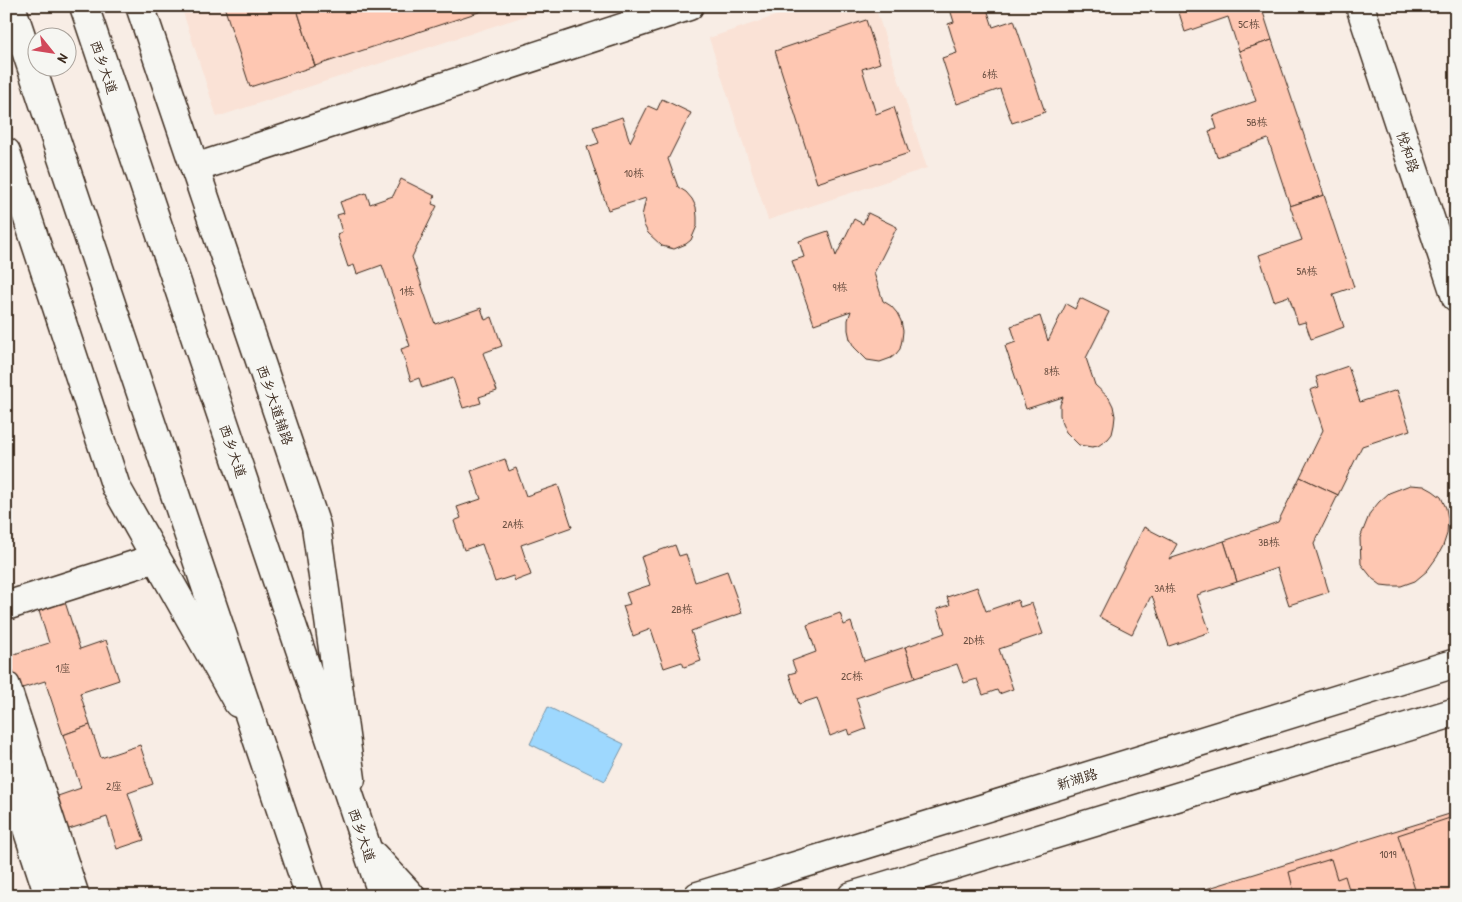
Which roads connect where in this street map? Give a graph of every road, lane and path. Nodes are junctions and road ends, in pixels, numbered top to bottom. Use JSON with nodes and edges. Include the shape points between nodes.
{"nodes":[{"id":1,"x":12,"y":6,"type":"edge"},
{"id":2,"x":84,"y":6,"type":"edge"},
{"id":3,"x":140,"y":6,"type":"edge"},
{"id":4,"x":689,"y":6,"type":"edge"},
{"id":5,"x":1360,"y":6,"type":"edge"},
{"id":6,"x":8,"y":161,"type":"edge"},
{"id":7,"x":195,"y":168,"type":"junction"},
{"id":8,"x":1456,"y":297,"type":"edge"},
{"id":9,"x":156,"y":558,"type":"junction"},
{"id":10,"x":6,"y":606,"type":"edge"},
{"id":11,"x":1456,"y":663,"type":"edge"},
{"id":12,"x":6,"y":686,"type":"edge"},
{"id":13,"x":1456,"y":712,"type":"edge"},
{"id":14,"x":257,"y":735,"type":"junction"},
{"id":15,"x":8,"y":776,"type":"edge"},
{"id":16,"x":356,"y":817,"type":"junction"},
{"id":17,"x":292,"y":843,"type":"junction"},
{"id":18,"x":367,"y":848,"type":"junction"},
{"id":19,"x":49,"y":896,"type":"edge"},
{"id":20,"x":76,"y":896,"type":"edge"},
{"id":21,"x":294,"y":896,"type":"edge"},
{"id":22,"x":310,"y":896,"type":"edge"},
{"id":23,"x":383,"y":896,"type":"edge"},
{"id":24,"x":411,"y":896,"type":"edge"},
{"id":25,"x":698,"y":896,"type":"edge"},
{"id":26,"x":852,"y":896,"type":"edge"}],
"edges":[{"from":1,"to":14,"type":"main road"},
{"from":2,"to":16,"type":"main road","name":"西乡大道"},
{"from":3,"to":7,"type":"main road","name":"西乡大道辅路"},
{"from":4,"to":7,"type":"main road"},
{"from":5,"to":8,"type":"main road","name":"悦和路"},
{"from":6,"to":9,"type":"main road","via":[[116,487]]},
{"from":7,"to":16,"type":"main road","name":"西乡大道辅路","via":[[316,526]]},
{"from":9,"to":10,"type":"main road"},
{"from":9,"to":14,"type":"main road"},
{"from":11,"to":25,"type":"main road","name":"新湖路"},
{"from":12,"to":20,"type":"main road"},
{"from":13,"to":26,"type":"main road"},
{"from":14,"to":17,"type":"main road"},
{"from":15,"to":19,"type":"main road"},
{"from":16,"to":18,"type":"main road","name":"西乡大道"},
{"from":17,"to":21,"type":"main road"},
{"from":17,"to":22,"type":"main road"},
{"from":18,"to":23,"type":"main road","name":"西乡大道"},
{"from":18,"to":24,"type":"main road"}]}
